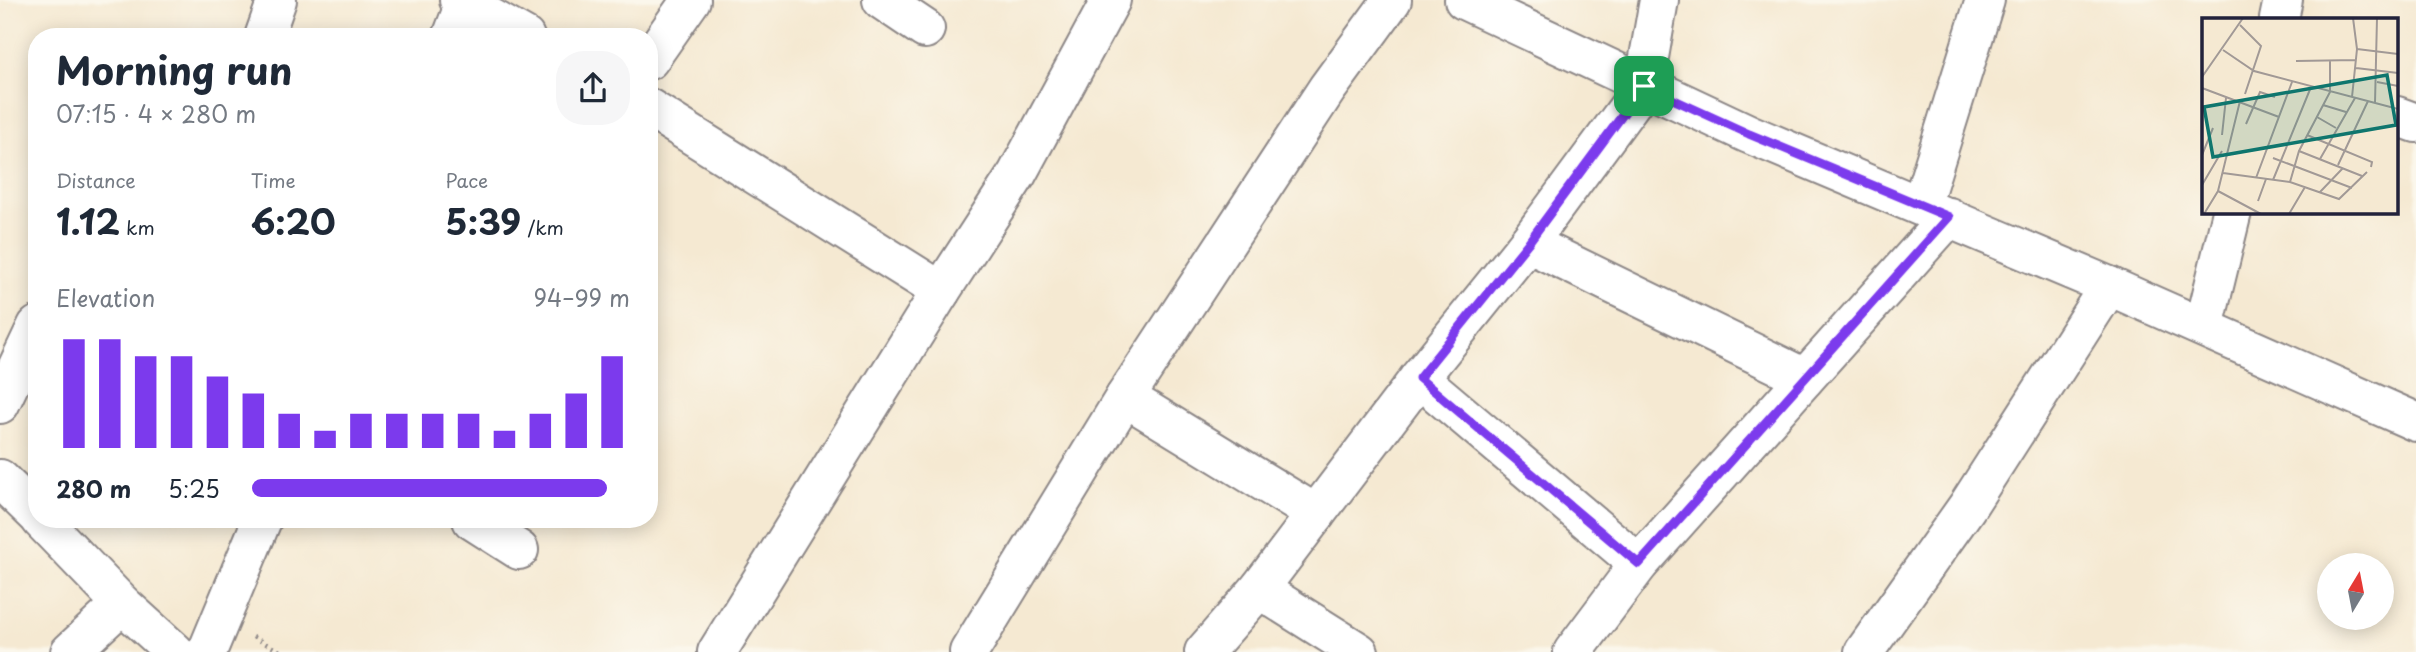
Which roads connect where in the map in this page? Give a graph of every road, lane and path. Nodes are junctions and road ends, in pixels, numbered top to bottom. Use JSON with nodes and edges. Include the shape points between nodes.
{"nodes":[{"id":1,"x":276,"y":0,"type":"edge"},
{"id":2,"x":691,"y":0,"type":"edge"},
{"id":3,"x":882,"y":0,"type":"edge"},
{"id":4,"x":1111,"y":0,"type":"edge"},
{"id":5,"x":1392,"y":0,"type":"edge"},
{"id":6,"x":1464,"y":0,"type":"edge"},
{"id":7,"x":1659,"y":0,"type":"edge"},
{"id":8,"x":1985,"y":0,"type":"edge"},
{"id":9,"x":2283,"y":0,"type":"edge"},
{"id":10,"x":459,"y":13,"type":"edge"},
{"id":11,"x":2279,"y":18,"type":"edge"},
{"id":12,"x":267,"y":28,"type":"edge"},
{"id":13,"x":500,"y":28,"type":"edge"},
{"id":14,"x":925,"y":29,"type":"dead end"},
{"id":15,"x":658,"y":47,"type":"edge"},
{"id":16,"x":1644,"y":86,"type":"junction"},
{"id":17,"x":658,"y":114,"type":"edge"},
{"id":18,"x":2398,"y":116,"type":"edge"},
{"id":19,"x":2416,"y":123,"type":"edge"},
{"id":20,"x":1935,"y":211,"type":"junction"},
{"id":21,"x":2232,"y":214,"type":"edge"},
{"id":22,"x":1528,"y":243,"type":"junction"},
{"id":23,"x":2109,"y":286,"type":"junction"},
{"id":24,"x":941,"y":291,"type":"junction"},
{"id":25,"x":2204,"y":327,"type":"junction"},
{"id":26,"x":28,"y":345,"type":"edge"},
{"id":27,"x":1419,"y":378,"type":"junction"},
{"id":28,"x":1805,"y":378,"type":"junction"},
{"id":29,"x":1125,"y":397,"type":"junction"},
{"id":30,"x":0,"y":404,"type":"edge"},
{"id":31,"x":2416,"y":422,"type":"edge"},
{"id":32,"x":0,"y":478,"type":"edge"},
{"id":33,"x":28,"y":506,"type":"edge"},
{"id":34,"x":1316,"y":514,"type":"junction"},
{"id":35,"x":49,"y":528,"type":"edge"},
{"id":36,"x":259,"y":528,"type":"edge"},
{"id":37,"x":485,"y":528,"type":"edge"},
{"id":38,"x":519,"y":550,"type":"dead end"},
{"id":39,"x":1639,"y":564,"type":"junction"},
{"id":40,"x":1259,"y":589,"type":"junction"},
{"id":41,"x":122,"y":604,"type":"junction"},
{"id":42,"x":69,"y":652,"type":"edge"},
{"id":43,"x":175,"y":652,"type":"edge"},
{"id":44,"x":207,"y":652,"type":"edge"},
{"id":45,"x":717,"y":652,"type":"edge"},
{"id":46,"x":969,"y":652,"type":"edge"},
{"id":47,"x":1204,"y":652,"type":"edge"},
{"id":48,"x":1359,"y":652,"type":"edge"},
{"id":49,"x":1573,"y":652,"type":"edge"},
{"id":50,"x":1864,"y":652,"type":"edge"}],
"edges":[{"from":1,"to":12,"type":"street"},
{"from":2,"to":15,"type":"street"},
{"from":3,"to":14,"type":"street"},
{"from":4,"to":24,"type":"street","via":[[1017,174]]},
{"from":5,"to":29,"type":"street","via":[[1326,89]]},
{"from":6,"to":16,"type":"street"},
{"from":7,"to":16,"type":"street"},
{"from":8,"to":20,"type":"street"},
{"from":9,"to":11,"type":"street"},
{"from":10,"to":13,"type":"street"},
{"from":16,"to":20,"type":"street"},
{"from":16,"to":22,"type":"street"},
{"from":17,"to":24,"type":"street"},
{"from":18,"to":19,"type":"street"},
{"from":20,"to":23,"type":"street"},
{"from":20,"to":28,"type":"street"},
{"from":21,"to":25,"type":"street"},
{"from":22,"to":27,"type":"street"},
{"from":22,"to":28,"type":"street"},
{"from":23,"to":25,"type":"street"},
{"from":23,"to":50,"type":"street","via":[[1967,508]]},
{"from":24,"to":45,"type":"street"},
{"from":25,"to":31,"type":"street"},
{"from":26,"to":30,"type":"street"},
{"from":27,"to":34,"type":"street"},
{"from":27,"to":39,"type":"street"},
{"from":28,"to":39,"type":"street"},
{"from":29,"to":34,"type":"street"},
{"from":29,"to":46,"type":"street"},
{"from":32,"to":33,"type":"street"},
{"from":34,"to":40,"type":"street"},
{"from":35,"to":41,"type":"street"},
{"from":36,"to":44,"type":"street"},
{"from":37,"to":38,"type":"street"},
{"from":39,"to":49,"type":"street"},
{"from":40,"to":47,"type":"street"},
{"from":40,"to":48,"type":"street"},
{"from":41,"to":42,"type":"street"},
{"from":41,"to":43,"type":"street"}]}
